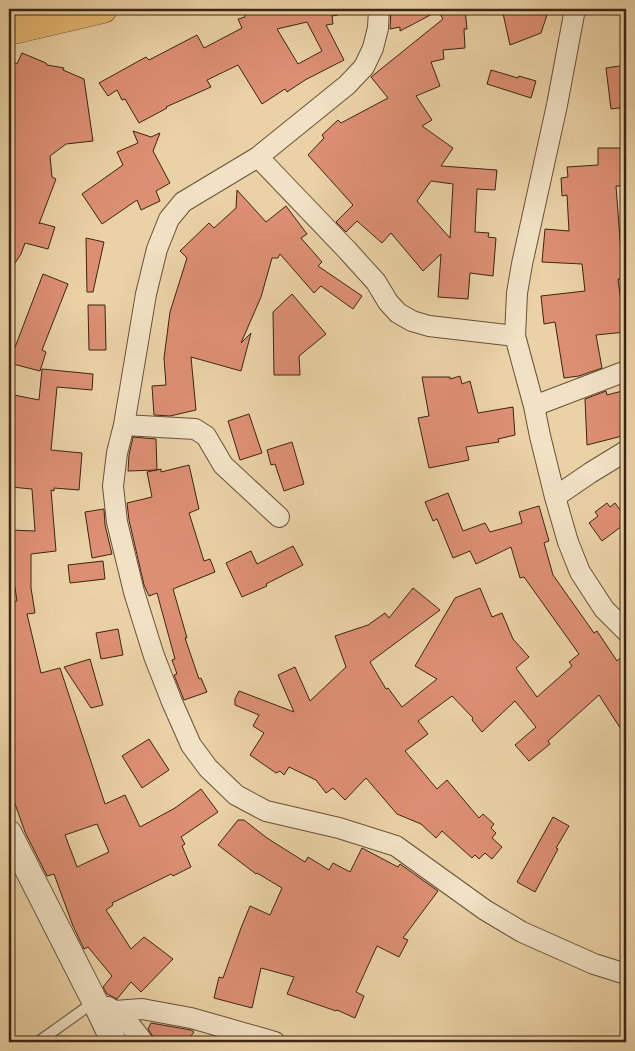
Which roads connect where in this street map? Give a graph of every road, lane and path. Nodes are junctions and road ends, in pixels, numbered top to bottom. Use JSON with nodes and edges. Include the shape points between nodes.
{"nodes":[{"id":1,"x":103,"y":9,"type":"edge"},
{"id":2,"x":379,"y":9,"type":"edge"},
{"id":3,"x":575,"y":9,"type":"edge"},
{"id":4,"x":10,"y":24,"type":"edge"},
{"id":5,"x":258,"y":157,"type":"junction"},
{"id":6,"x":515,"y":336,"type":"junction"},
{"id":7,"x":626,"y":371,"type":"edge"},
{"id":8,"x":534,"y":406,"type":"junction"},
{"id":9,"x":124,"y":425,"type":"junction"},
{"id":10,"x":626,"y":451,"type":"edge"},
{"id":11,"x":555,"y":498,"type":"junction"},
{"id":12,"x":279,"y":517,"type":"dead end"},
{"id":13,"x":626,"y":632,"type":"edge"},
{"id":14,"x":9,"y":833,"type":"edge"},
{"id":15,"x":626,"y":974,"type":"edge"},
{"id":16,"x":105,"y":1006,"type":"junction"},
{"id":17,"x":38,"y":1042,"type":"edge"},
{"id":18,"x":114,"y":1042,"type":"edge"},
{"id":19,"x":143,"y":1042,"type":"edge"},
{"id":20,"x":275,"y":1042,"type":"edge"}],
"edges":[{"from":1,"to":4,"type":"highway"},
{"from":2,"to":5,"type":"street","via":[[373,48],[364,67],[347,85]]},
{"from":3,"to":6,"type":"street","via":[[522,264]]},
{"from":5,"to":6,"type":"street","via":[[376,282],[398,312],[429,326]]},
{"from":5,"to":9,"type":"street","via":[[183,202],[169,219],[157,249],[146,294]]},
{"from":6,"to":8,"type":"street"},
{"from":7,"to":8,"type":"street"},
{"from":8,"to":11,"type":"street"},
{"from":9,"to":12,"type":"street","via":[[194,428],[206,436],[222,464]]},
{"from":9,"to":15,"type":"street","via":[[113,486],[117,522],[154,656],[191,745],[208,768],[236,796],[266,811],[339,828],[396,846],[485,910],[522,932],[594,964]]},
{"from":10,"to":11,"type":"street"},
{"from":11,"to":13,"type":"street","via":[[580,572],[604,609]]},
{"from":14,"to":16,"type":"street"},
{"from":16,"to":17,"type":"lane"},
{"from":16,"to":18,"type":"street"},
{"from":16,"to":19,"type":"street","via":[[128,1023]]},
{"from":16,"to":20,"type":"street","via":[[191,1018]]}]}
